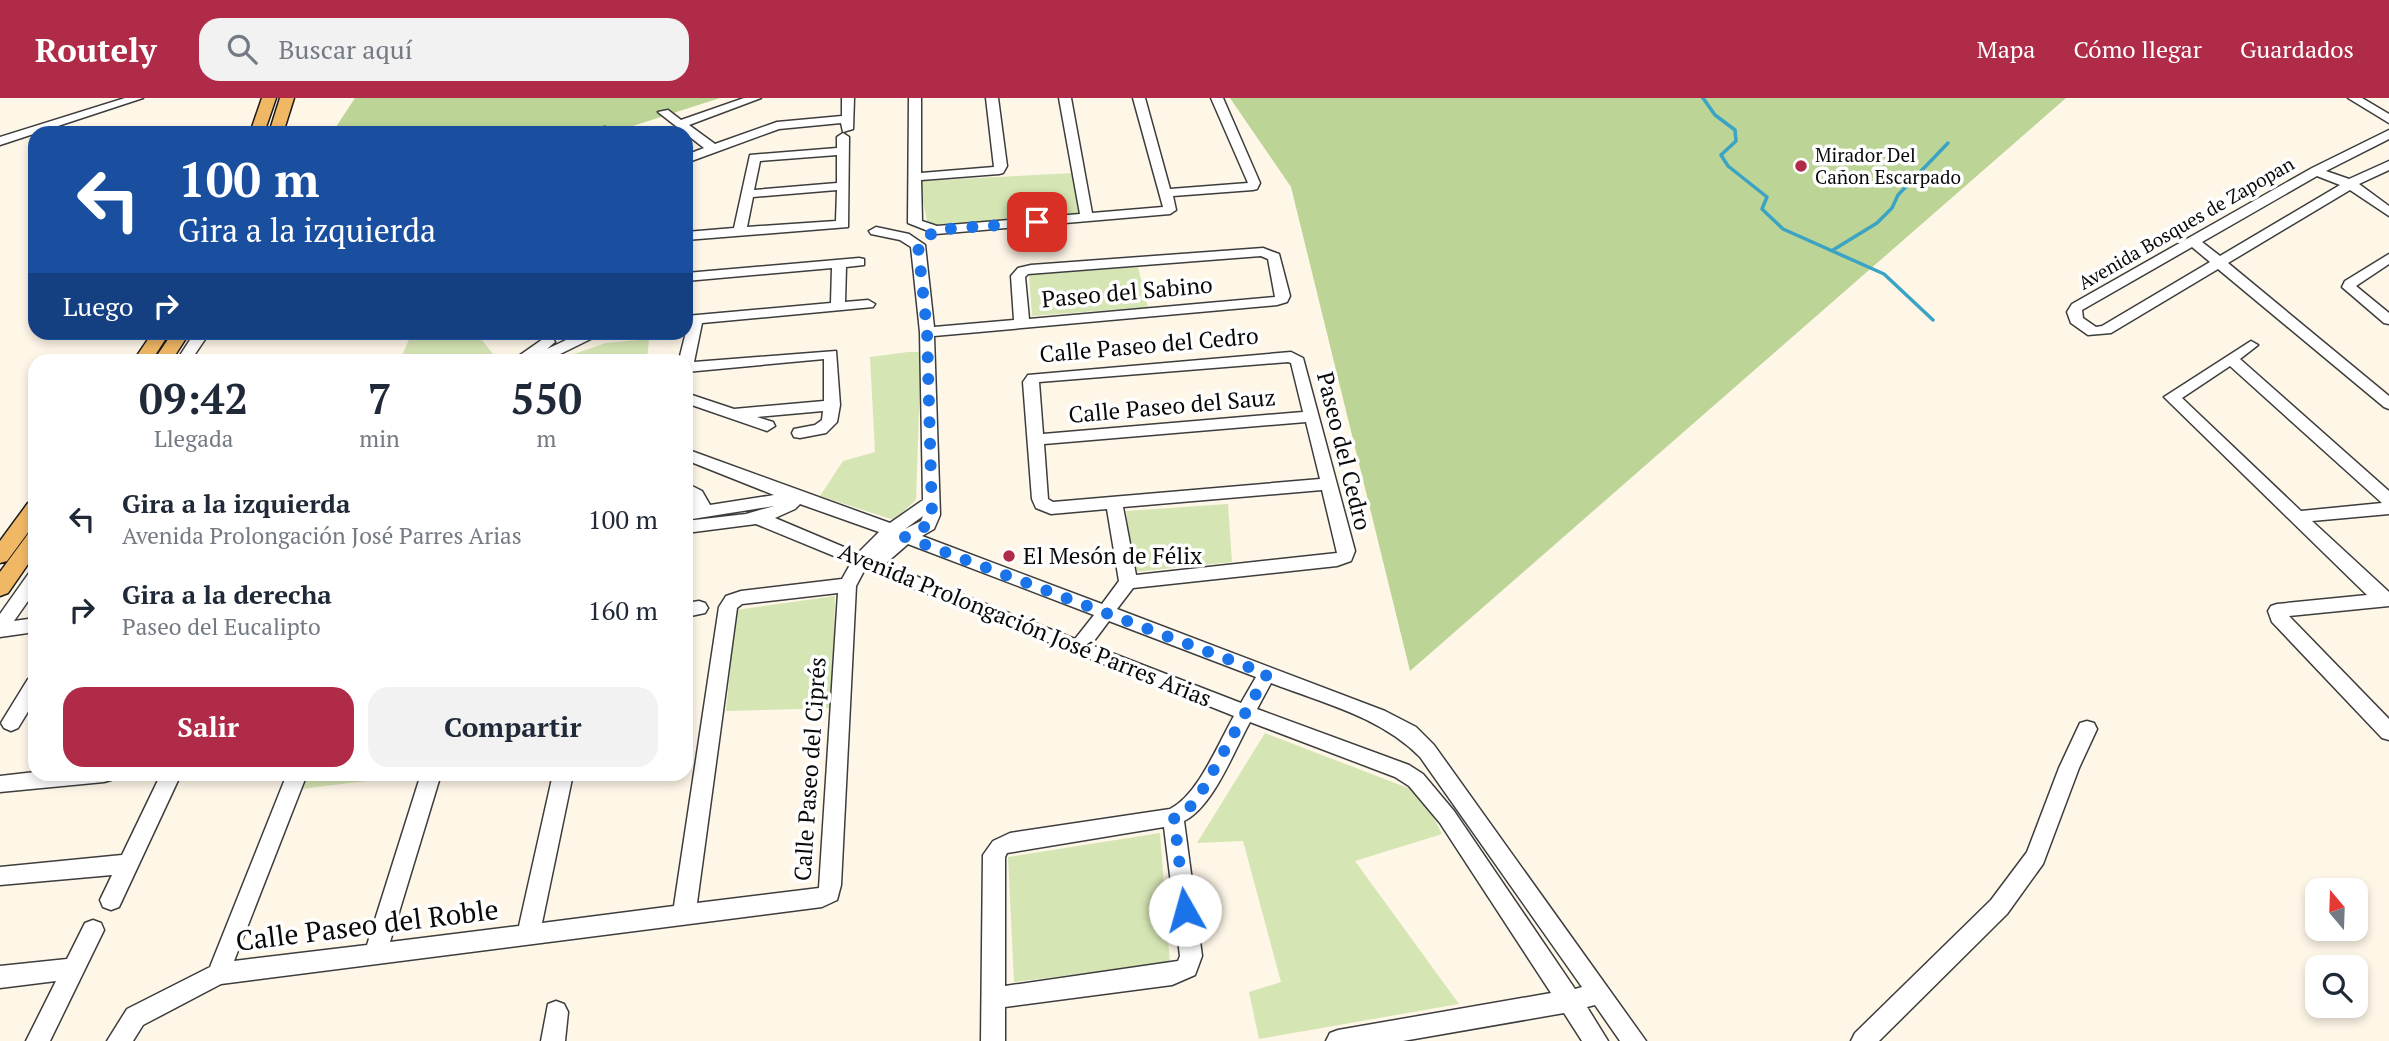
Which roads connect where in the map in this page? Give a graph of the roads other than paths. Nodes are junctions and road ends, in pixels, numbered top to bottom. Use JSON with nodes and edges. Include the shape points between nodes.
{"nodes":[{"id":1,"x":137,"y":98,"type":"edge"},
{"id":2,"x":269,"y":98,"type":"edge"},
{"id":3,"x":287,"y":98,"type":"edge"},
{"id":4,"x":755,"y":98,"type":"edge"},
{"id":5,"x":848,"y":98,"type":"edge"},
{"id":6,"x":915,"y":98,"type":"edge"},
{"id":7,"x":992,"y":98,"type":"edge"},
{"id":8,"x":1065,"y":98,"type":"edge"},
{"id":9,"x":1139,"y":98,"type":"edge"},
{"id":10,"x":1217,"y":98,"type":"edge"},
{"id":11,"x":2354,"y":98,"type":"edge"},
{"id":12,"x":664,"y":112,"type":"dead end"},
{"id":13,"x":2389,"y":119,"type":"edge"},
{"id":14,"x":680,"y":124,"type":"junction"},
{"id":15,"x":48,"y":126,"type":"edge"},
{"id":16,"x":259,"y":126,"type":"edge"},
{"id":17,"x":278,"y":126,"type":"edge"},
{"id":18,"x":683,"y":126,"type":"edge"},
{"id":19,"x":28,"y":132,"type":"edge"},
{"id":20,"x":693,"y":134,"type":"edge"},
{"id":21,"x":2389,"y":134,"type":"edge"},
{"id":22,"x":845,"y":135,"type":"junction"},
{"id":23,"x":0,"y":141,"type":"edge"},
{"id":24,"x":713,"y":149,"type":"junction"},
{"id":25,"x":693,"y":156,"type":"edge"},
{"id":26,"x":2389,"y":165,"type":"edge"},
{"id":27,"x":2316,"y":171,"type":"junction"},
{"id":28,"x":914,"y":177,"type":"junction"},
{"id":29,"x":2350,"y":184,"type":"junction"},
{"id":30,"x":843,"y":186,"type":"junction"},
{"id":31,"x":1167,"y":193,"type":"junction"},
{"id":32,"x":747,"y":194,"type":"junction"},
{"id":33,"x":2389,"y":212,"type":"edge"},
{"id":34,"x":1087,"y":219,"type":"junction"},
{"id":35,"x":915,"y":223,"type":"junction"},
{"id":36,"x":936,"y":230,"type":"junction"},
{"id":37,"x":876,"y":231,"type":"dead end"},
{"id":38,"x":740,"y":232,"type":"junction"},
{"id":39,"x":693,"y":235,"type":"edge"},
{"id":40,"x":904,"y":237,"type":"junction"},
{"id":41,"x":2194,"y":242,"type":"junction"},
{"id":42,"x":918,"y":245,"type":"junction"},
{"id":43,"x":2389,"y":258,"type":"edge"},
{"id":44,"x":859,"y":262,"type":"dead end"},
{"id":45,"x":839,"y":263,"type":"junction"},
{"id":46,"x":2219,"y":263,"type":"junction"},
{"id":47,"x":693,"y":276,"type":"edge"},
{"id":48,"x":869,"y":304,"type":"dead end"},
{"id":49,"x":836,"y":306,"type":"junction"},
{"id":50,"x":693,"y":319,"type":"edge"},
{"id":51,"x":2389,"y":320,"type":"edge"},
{"id":52,"x":1022,"y":324,"type":"junction"},
{"id":53,"x":927,"y":331,"type":"junction"},
{"id":54,"x":558,"y":340,"type":"edge"},
{"id":55,"x":565,"y":340,"type":"edge"},
{"id":56,"x":2250,"y":345,"type":"dead end"},
{"id":57,"x":529,"y":354,"type":"edge"},
{"id":58,"x":546,"y":354,"type":"edge"},
{"id":59,"x":1296,"y":358,"type":"joint"},
{"id":60,"x":2231,"y":359,"type":"junction"},
{"id":61,"x":693,"y":364,"type":"edge"},
{"id":62,"x":693,"y":400,"type":"edge"},
{"id":63,"x":2389,"y":404,"type":"edge"},
{"id":64,"x":832,"y":405,"type":"junction"},
{"id":65,"x":735,"y":414,"type":"junction"},
{"id":66,"x":1313,"y":416,"type":"junction"},
{"id":67,"x":767,"y":426,"type":"dead end"},
{"id":68,"x":800,"y":433,"type":"dead end"},
{"id":69,"x":1035,"y":440,"type":"junction"},
{"id":70,"x":693,"y":461,"type":"edge"},
{"id":71,"x":1329,"y":484,"type":"junction"},
{"id":72,"x":693,"y":492,"type":"edge"},
{"id":73,"x":796,"y":497,"type":"junction"},
{"id":74,"x":2389,"y":499,"type":"edge"},
{"id":75,"x":1114,"y":502,"type":"junction"},
{"id":76,"x":2389,"y":508,"type":"edge"},
{"id":77,"x":694,"y":512,"type":"edge"},
{"id":78,"x":756,"y":517,"type":"junction"},
{"id":79,"x":2298,"y":517,"type":"junction"},
{"id":80,"x":28,"y":518,"type":"edge"},
{"id":81,"x":693,"y":526,"type":"edge"},
{"id":82,"x":898,"y":534,"type":"junction"},
{"id":83,"x":28,"y":549,"type":"edge"},
{"id":84,"x":0,"y":556,"type":"edge"},
{"id":85,"x":859,"y":571,"type":"junction"},
{"id":86,"x":1128,"y":582,"type":"junction"},
{"id":87,"x":28,"y":585,"type":"edge"},
{"id":88,"x":0,"y":588,"type":"edge"},
{"id":89,"x":2386,"y":599,"type":"edge"},
{"id":90,"x":28,"y":603,"type":"edge"},
{"id":91,"x":8,"y":606,"type":"edge"},
{"id":92,"x":1105,"y":612,"type":"junction"},
{"id":93,"x":28,"y":626,"type":"edge"},
{"id":94,"x":0,"y":629,"type":"edge"},
{"id":95,"x":1079,"y":648,"type":"junction"},
{"id":96,"x":1267,"y":674,"type":"junction"},
{"id":97,"x":28,"y":699,"type":"edge"},
{"id":98,"x":1245,"y":713,"type":"junction"},
{"id":99,"x":11,"y":723,"type":"dead end"},
{"id":100,"x":2087,"y":729,"type":"dead end"},
{"id":101,"x":2389,"y":732,"type":"edge"},
{"id":102,"x":1427,"y":751,"type":"junction"},
{"id":103,"x":1402,"y":771,"type":"junction"},
{"id":104,"x":31,"y":781,"type":"edge"},
{"id":105,"x":168,"y":781,"type":"edge"},
{"id":106,"x":294,"y":781,"type":"edge"},
{"id":107,"x":429,"y":781,"type":"edge"},
{"id":108,"x":561,"y":781,"type":"edge"},
{"id":109,"x":0,"y":784,"type":"edge"},
{"id":110,"x":1174,"y":817,"type":"junction"},
{"id":111,"x":126,"y":864,"type":"junction"},
{"id":112,"x":0,"y":876,"type":"edge"},
{"id":113,"x":111,"y":900,"type":"dead end"},
{"id":114,"x":684,"y":915,"type":"junction"},
{"id":115,"x":608,"y":925,"type":"joint"},
{"id":116,"x":93,"y":930,"type":"dead end"},
{"id":117,"x":528,"y":935,"type":"junction"},
{"id":118,"x":375,"y":954,"type":"junction"},
{"id":119,"x":74,"y":969,"type":"junction"},
{"id":120,"x":218,"y":974,"type":"junction"},
{"id":121,"x":0,"y":977,"type":"edge"},
{"id":122,"x":1600,"y":993,"type":"junction"},
{"id":123,"x":993,"y":998,"type":"junction"},
{"id":124,"x":1571,"y":1001,"type":"junction"},
{"id":125,"x":556,"y":1012,"type":"dead end"},
{"id":126,"x":37,"y":1041,"type":"edge"},
{"id":127,"x":119,"y":1041,"type":"edge"},
{"id":128,"x":553,"y":1041,"type":"edge"},
{"id":129,"x":993,"y":1041,"type":"edge"},
{"id":130,"x":1338,"y":1041,"type":"edge"},
{"id":131,"x":1596,"y":1041,"type":"edge"},
{"id":132,"x":1634,"y":1041,"type":"edge"},
{"id":133,"x":1863,"y":1041,"type":"edge"}],
"edges":[{"from":1,"to":15,"type":"street"},
{"from":2,"to":16,"type":"main road"},
{"from":3,"to":17,"type":"main road"},
{"from":4,"to":14,"type":"street"},
{"from":5,"to":22,"type":"street"},
{"from":6,"to":28,"type":"street"},
{"from":7,"to":28,"type":"street","via":[[999,170]]},
{"from":8,"to":34,"type":"street"},
{"from":9,"to":31,"type":"street"},
{"from":10,"to":31,"type":"street","via":[[1253,186]]},
{"from":11,"to":13,"type":"street"},
{"from":12,"to":14,"type":"street"},
{"from":14,"to":18,"type":"street"},
{"from":19,"to":23,"type":"street"},
{"from":20,"to":24,"type":"street"},
{"from":21,"to":27,"type":"street"},
{"from":22,"to":24,"type":"street","via":[[786,124]]},
{"from":22,"to":30,"type":"street"},
{"from":22,"to":32,"type":"street","via":[[754,158]]},
{"from":24,"to":25,"type":"street"},
{"from":26,"to":29,"type":"street","name":"Avenida Bosques de Zapopan"},
{"from":27,"to":29,"type":"street","name":"Avenida Bosques de Zapopan"},
{"from":27,"to":41,"type":"street","name":"Avenida Bosques de Zapopan"},
{"from":28,"to":35,"type":"street"},
{"from":29,"to":33,"type":"street"},
{"from":29,"to":46,"type":"street","name":"Avenida Bosques de Zapopan"},
{"from":30,"to":32,"type":"street"},
{"from":30,"to":38,"type":"street","via":[[844,224]]},
{"from":31,"to":34,"type":"street","via":[[1170,210]]},
{"from":32,"to":38,"type":"street"},
{"from":34,"to":36,"type":"street"},
{"from":35,"to":36,"type":"street"},
{"from":35,"to":40,"type":"street"},
{"from":36,"to":42,"type":"street"},
{"from":37,"to":40,"type":"street"},
{"from":38,"to":39,"type":"street"},
{"from":40,"to":42,"type":"street"},
{"from":41,"to":46,"type":"street"},
{"from":41,"to":46,"type":"street","name":"Avenida Bosques de Zapopan","via":[[2077,307],[2076,320],[2093,332],[2106,330]]},
{"from":42,"to":53,"type":"street"},
{"from":43,"to":51,"type":"street","via":[[2349,287]]},
{"from":44,"to":45,"type":"street"},
{"from":45,"to":47,"type":"street"},
{"from":45,"to":49,"type":"street"},
{"from":46,"to":63,"type":"street"},
{"from":48,"to":49,"type":"street"},
{"from":49,"to":50,"type":"street"},
{"from":52,"to":52,"type":"street","name":"Paseo del Sabino","via":[[1277,301],[1283,296],[1270,253],[1023,271],[1018,276]]},
{"from":52,"to":53,"type":"street","name":"Paseo del Sabino"},
{"from":53,"to":82,"type":"street","via":[[932,515],[928,525]]},
{"from":54,"to":57,"type":"street"},
{"from":55,"to":58,"type":"street"},
{"from":56,"to":60,"type":"street"},
{"from":59,"to":66,"type":"street","name":"Paseo del Cedro"},
{"from":59,"to":69,"type":"street","name":"Calle Paseo del Cedro","via":[[1033,379]]},
{"from":60,"to":74,"type":"street"},
{"from":60,"to":79,"type":"street","via":[[2172,397]]},
{"from":61,"to":64,"type":"street","via":[[831,354]]},
{"from":62,"to":65,"type":"street"},
{"from":64,"to":65,"type":"street"},
{"from":64,"to":68,"type":"street","via":[[826,427]]},
{"from":65,"to":67,"type":"street"},
{"from":66,"to":69,"type":"street","name":"Calle Paseo del Sauz"},
{"from":66,"to":71,"type":"street","name":"Paseo del Cedro"},
{"from":69,"to":75,"type":"street","name":"Calle Paseo del Cedro","via":[[1042,504],[1051,508]]},
{"from":70,"to":73,"type":"street"},
{"from":71,"to":75,"type":"street"},
{"from":71,"to":86,"type":"street","name":"Paseo del Cedro","via":[[1345,557]]},
{"from":72,"to":77,"type":"street","via":[[701,499]]},
{"from":73,"to":77,"type":"street","name":"Avenida Prolongación José Parres Arias"},
{"from":73,"to":78,"type":"street","via":[[784,510]]},
{"from":73,"to":82,"type":"street","name":"Avenida Prolongación José Parres Arias"},
{"from":75,"to":86,"type":"street"},
{"from":76,"to":79,"type":"street"},
{"from":78,"to":81,"type":"street"},
{"from":78,"to":85,"type":"street","name":"Avenida Prolongación José Parres Arias"},
{"from":79,"to":89,"type":"street"},
{"from":80,"to":84,"type":"main road"},
{"from":82,"to":85,"type":"street"},
{"from":82,"to":92,"type":"street","name":"Avenida Prolongación José Parres Arias"},
{"from":83,"to":88,"type":"main road"},
{"from":85,"to":95,"type":"street","name":"Avenida Prolongación José Parres Arias"},
{"from":85,"to":114,"type":"street","via":[[740,598],[728,607]]},
{"from":85,"to":114,"type":"street","name":"Calle Paseo del Ciprés","via":[[829,893]]},
{"from":86,"to":92,"type":"street"},
{"from":87,"to":91,"type":"street"},
{"from":89,"to":101,"type":"street","via":[[2277,611]]},
{"from":90,"to":91,"type":"street"},
{"from":91,"to":94,"type":"street"},
{"from":92,"to":95,"type":"street"},
{"from":92,"to":96,"type":"street","name":"Avenida Prolongación José Parres Arias"},
{"from":93,"to":94,"type":"street"},
{"from":95,"to":98,"type":"street","name":"Avenida Prolongación José Parres Arias"},
{"from":96,"to":98,"type":"street"},
{"from":96,"to":102,"type":"street","name":"Avenida Prolongación José Parres Arias","via":[[1378,716],[1409,733]]},
{"from":97,"to":99,"type":"street"},
{"from":98,"to":103,"type":"street","name":"Avenida Prolongación José Parres Arias"},
{"from":98,"to":110,"type":"street","via":[[1198,798]]},
{"from":100,"to":133,"type":"street","via":[[2036,857],[1999,907]]},
{"from":102,"to":103,"type":"street"},
{"from":102,"to":122,"type":"street","name":"Avenida Prolongación José Parres Arias"},
{"from":103,"to":124,"type":"street","name":"Avenida Prolongación José Parres Arias","via":[[1416,780],[1447,817]]},
{"from":104,"to":109,"type":"street"},
{"from":105,"to":111,"type":"street"},
{"from":106,"to":120,"type":"street","name":"Calle Paseo del Roble"},
{"from":107,"to":118,"type":"street"},
{"from":108,"to":117,"type":"street","name":"Calle Paseo del Roble"},
{"from":110,"to":123,"type":"street","via":[[1000,846],[994,855]]},
{"from":110,"to":123,"type":"street","via":[[1191,956],[1187,968],[1172,974]]},
{"from":111,"to":112,"type":"street"},
{"from":111,"to":113,"type":"street"},
{"from":114,"to":115,"type":"street","name":"Calle Paseo del Ciprés"},
{"from":115,"to":117,"type":"street","name":"Calle Paseo del Roble"},
{"from":116,"to":119,"type":"street"},
{"from":117,"to":118,"type":"street","name":"Calle Paseo del Roble"},
{"from":118,"to":120,"type":"street","name":"Calle Paseo del Roble"},
{"from":119,"to":121,"type":"street"},
{"from":119,"to":126,"type":"street"},
{"from":120,"to":127,"type":"street","via":[[135,1017]]},
{"from":122,"to":124,"type":"street"},
{"from":122,"to":132,"type":"street","name":"Avenida Prolongación José Parres Arias"},
{"from":123,"to":129,"type":"street"},
{"from":124,"to":130,"type":"street"},
{"from":124,"to":131,"type":"street","name":"Avenida Prolongación José Parres Arias"},
{"from":125,"to":128,"type":"street"}]}
